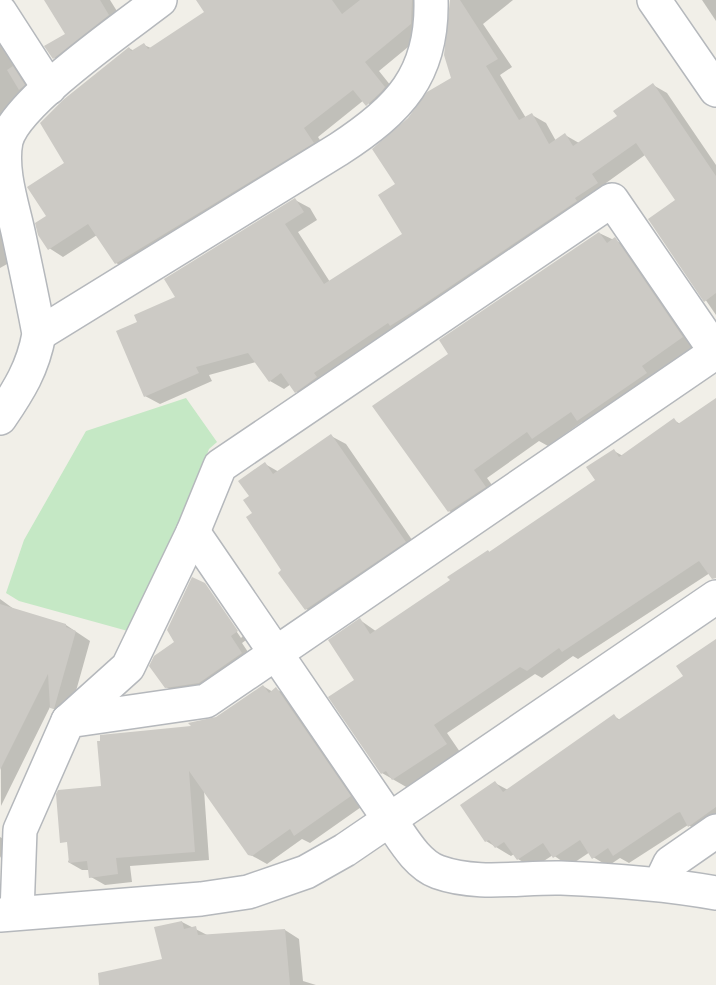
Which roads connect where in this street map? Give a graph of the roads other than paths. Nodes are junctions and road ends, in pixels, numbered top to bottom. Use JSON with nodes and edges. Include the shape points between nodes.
{"nodes":[{"id":1,"x":160,"y":0,"type":"edge"},
{"id":2,"x":431,"y":0,"type":"edge"},
{"id":3,"x":654,"y":0,"type":"edge"},
{"id":4,"x":0,"y":12,"type":"edge"},
{"id":5,"x":49,"y":88,"type":"junction"},
{"id":6,"x":716,"y":90,"type":"edge"},
{"id":7,"x":3,"y":154,"type":"edge"},
{"id":8,"x":39,"y":334,"type":"junction"},
{"id":9,"x":716,"y":352,"type":"edge"},
{"id":10,"x":0,"y":418,"type":"edge"},
{"id":11,"x":193,"y":532,"type":"junction"},
{"id":12,"x":716,"y":597,"type":"edge"},
{"id":13,"x":274,"y":654,"type":"junction"},
{"id":14,"x":68,"y":721,"type":"junction"},
{"id":15,"x":389,"y":819,"type":"junction"},
{"id":16,"x":716,"y":831,"type":"edge"},
{"id":17,"x":660,"y":884,"type":"junction"},
{"id":18,"x":716,"y":893,"type":"edge"},
{"id":19,"x":8,"y":914,"type":"edge"}],
"edges":[{"from":1,"to":5,"type":"street"},
{"from":2,"to":8,"type":"street","via":[[425,57],[409,89],[386,116]]},
{"from":3,"to":6,"type":"street"},
{"from":4,"to":5,"type":"street"},
{"from":5,"to":7,"type":"street","via":[[14,124]]},
{"from":7,"to":8,"type":"street"},
{"from":8,"to":10,"type":"street","via":[[25,381]]},
{"from":9,"to":11,"type":"street","via":[[612,200],[220,466]]},
{"from":9,"to":13,"type":"street"},
{"from":11,"to":13,"type":"street"},
{"from":11,"to":14,"type":"street","via":[[128,667]]},
{"from":12,"to":15,"type":"street"},
{"from":13,"to":14,"type":"street","via":[[206,701]]},
{"from":13,"to":15,"type":"street"},
{"from":14,"to":19,"type":"street","via":[[20,830]]},
{"from":15,"to":17,"type":"street","via":[[422,862],[437,872],[459,877]]},
{"from":15,"to":19,"type":"street","via":[[306,872],[248,892]]},
{"from":16,"to":17,"type":"street","via":[[670,863]]},
{"from":17,"to":18,"type":"street"}]}
